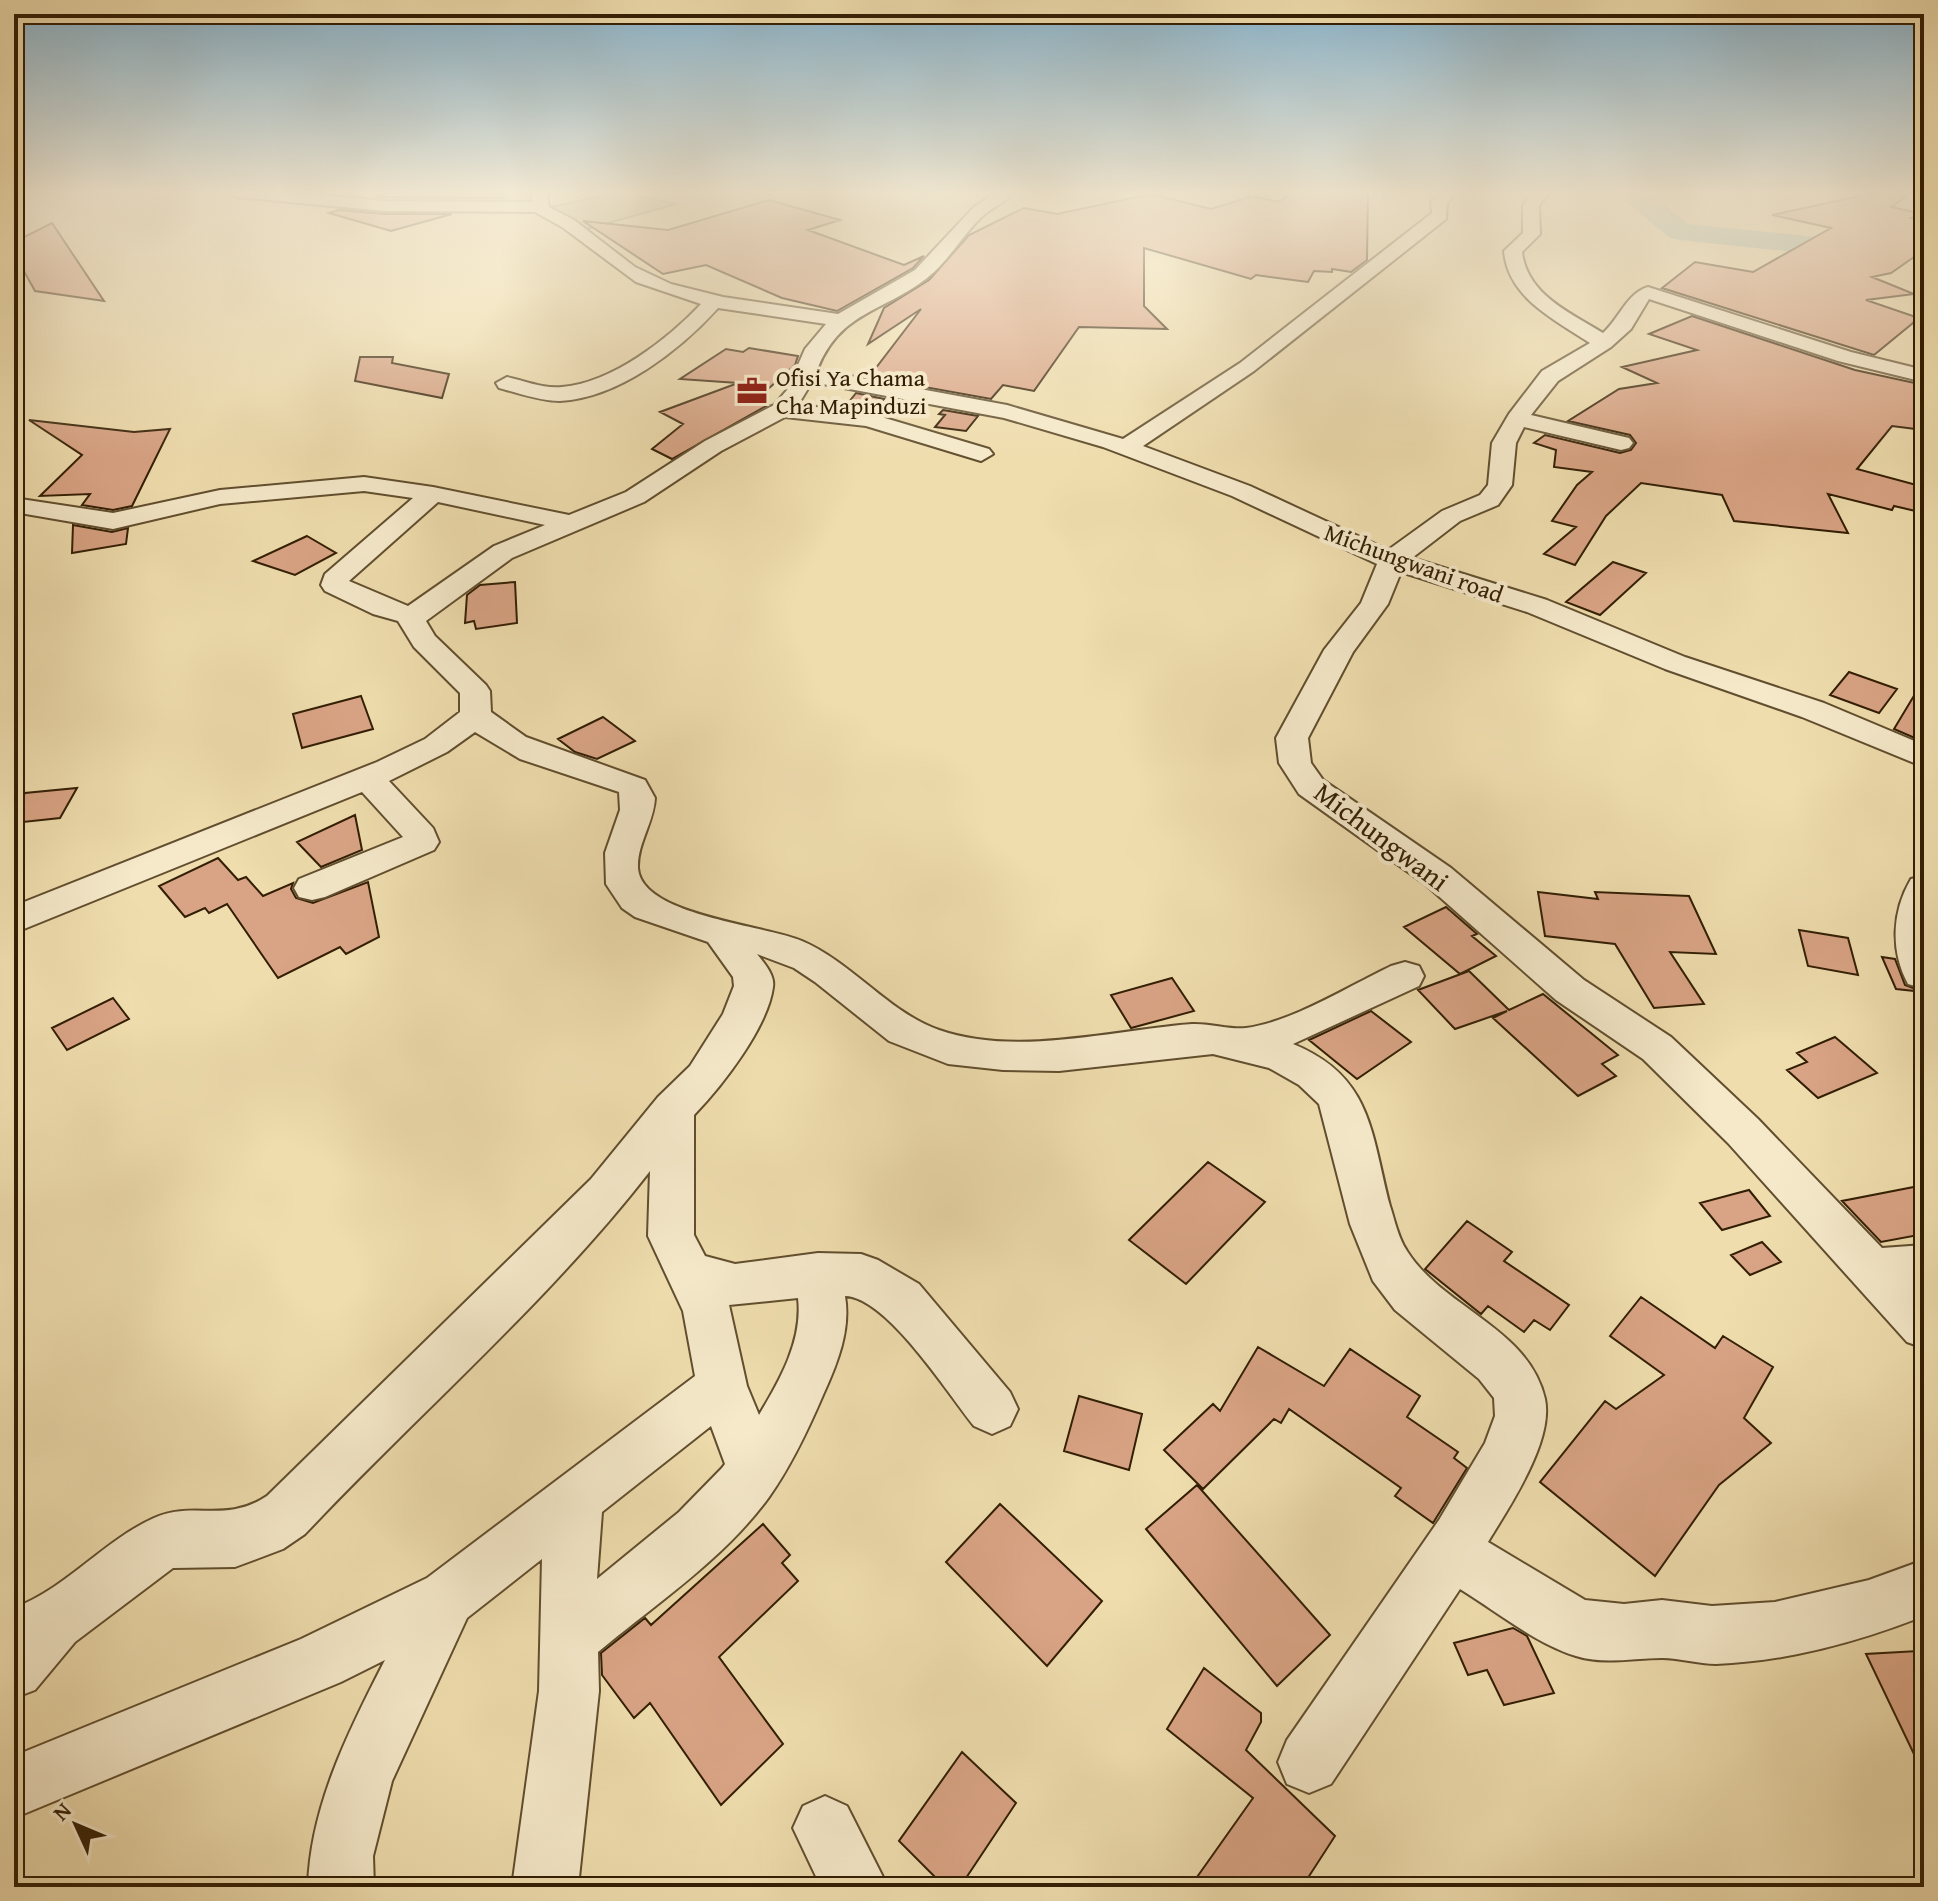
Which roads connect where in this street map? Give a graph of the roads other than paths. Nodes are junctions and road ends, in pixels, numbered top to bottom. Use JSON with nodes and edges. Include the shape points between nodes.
{"nodes":[{"id":1,"x":648,"y":281,"type":"edge"},
{"id":2,"x":909,"y":281,"type":"edge"},
{"id":3,"x":1354,"y":281,"type":"edge"},
{"id":4,"x":1526,"y":281,"type":"edge"},
{"id":5,"x":715,"y":300,"type":"junction"},
{"id":6,"x":841,"y":320,"type":"junction"},
{"id":7,"x":1614,"y":334,"type":"junction"},
{"id":8,"x":804,"y":374,"type":"junction"},
{"id":9,"x":1924,"y":376,"type":"edge"},
{"id":10,"x":507,"y":383,"type":"dead end"},
{"id":11,"x":782,"y":410,"type":"junction"},
{"id":12,"x":1517,"y":419,"type":"junction"},
{"id":13,"x":1621,"y":443,"type":"dead end"},
{"id":14,"x":1126,"y":447,"type":"junction"},
{"id":15,"x":981,"y":454,"type":"dead end"},
{"id":16,"x":433,"y":494,"type":"junction"},
{"id":17,"x":14,"y":505,"type":"edge"},
{"id":18,"x":569,"y":523,"type":"junction"},
{"id":19,"x":1392,"y":560,"type":"junction"},
{"id":20,"x":414,"y":617,"type":"junction"},
{"id":21,"x":476,"y":714,"type":"junction"},
{"id":22,"x":1924,"y":757,"type":"edge"},
{"id":23,"x":367,"y":777,"type":"junction"},
{"id":24,"x":312,"y":888,"type":"dead end"},
{"id":25,"x":1924,"y":888,"type":"edge"},
{"id":26,"x":14,"y":920,"type":"edge"},
{"id":27,"x":720,"y":931,"type":"junction"},
{"id":28,"x":1922,"y":974,"type":"dead end"},
{"id":29,"x":1405,"y":976,"type":"dead end"},
{"id":30,"x":1241,"y":1045,"type":"junction"},
{"id":31,"x":673,"y":1109,"type":"junction"},
{"id":32,"x":1924,"y":1266,"type":"edge"},
{"id":33,"x":1872,"y":1269,"type":"junction"},
{"id":34,"x":687,"y":1273,"type":"junction"},
{"id":35,"x":818,"y":1274,"type":"junction"},
{"id":36,"x":1924,"y":1326,"type":"edge"},
{"id":37,"x":722,"y":1386,"type":"junction"},
{"id":38,"x":992,"y":1409,"type":"dead end"},
{"id":39,"x":747,"y":1482,"type":"junction"},
{"id":40,"x":576,"y":1497,"type":"junction"},
{"id":41,"x":1451,"y":1552,"type":"junction"},
{"id":42,"x":1924,"y":1588,"type":"edge"},
{"id":43,"x":447,"y":1598,"type":"junction"},
{"id":44,"x":36,"y":1628,"type":"edge"},
{"id":45,"x":571,"y":1637,"type":"junction"},
{"id":46,"x":14,"y":1669,"type":"edge"},
{"id":47,"x":1309,"y":1762,"type":"dead end"},
{"id":48,"x":14,"y":1787,"type":"edge"},
{"id":49,"x":825,"y":1828,"type":"dead end"},
{"id":50,"x":341,"y":1887,"type":"edge"},
{"id":51,"x":545,"y":1887,"type":"edge"},
{"id":52,"x":855,"y":1887,"type":"edge"}],
"edges":[{"from":1,"to":5,"type":"street"},
{"from":2,"to":6,"type":"street"},
{"from":3,"to":14,"type":"street","via":[[1247,367]]},
{"from":4,"to":7,"type":"street","via":[[1534,298],[1547,307]]},
{"from":5,"to":6,"type":"street"},
{"from":5,"to":10,"type":"street","via":[[660,349],[577,391],[558,394]]},
{"from":6,"to":8,"type":"street","via":[[815,349]]},
{"from":7,"to":9,"type":"street","via":[[1648,293],[1832,353]]},
{"from":7,"to":12,"type":"street","via":[[1550,376]]},
{"from":8,"to":11,"type":"street"},
{"from":8,"to":14,"type":"street","name":"Michungwani road","via":[[1007,412]]},
{"from":11,"to":15,"type":"street","via":[[868,420]]},
{"from":11,"to":18,"type":"street","via":[[713,446],[635,497]]},
{"from":12,"to":13,"type":"street"},
{"from":12,"to":19,"type":"street","via":[[1504,443],[1496,492],[1451,516]]},
{"from":14,"to":19,"type":"street","name":"Michungwani road","via":[[1241,491]]},
{"from":16,"to":17,"type":"street","via":[[364,484],[281,490],[220,497],[113,521]]},
{"from":16,"to":18,"type":"street"},
{"from":16,"to":20,"type":"street","via":[[335,580],[347,594]]},
{"from":18,"to":20,"type":"street","via":[[503,552]]},
{"from":19,"to":22,"type":"street","name":"Michungwani road","via":[[1537,606]]},
{"from":19,"to":33,"type":"street","name":"Michungwani","via":[[1374,604],[1339,650],[1292,738],[1295,763],[1311,787],[1438,876],[1570,990],[1657,1048]]},
{"from":20,"to":21,"type":"street","via":[[424,641],[475,691]]},
{"from":21,"to":23,"type":"street","via":[[440,742]]},
{"from":21,"to":27,"type":"street","via":[[483,724],[534,753],[631,785],[639,799],[619,861],[621,879],[652,909]]},
{"from":23,"to":24,"type":"street","via":[[422,842]]},
{"from":23,"to":26,"type":"street"},
{"from":25,"to":28,"type":"street","via":[[1912,925]]},
{"from":27,"to":30,"type":"street","via":[[807,958],[847,982],[900,1031],[942,1047],[1015,1055],[1099,1053],[1199,1038]]},
{"from":27,"to":31,"type":"street","via":[[747,965],[754,986],[742,1018],[705,1077]]},
{"from":29,"to":30,"type":"street","via":[[1296,1028]]},
{"from":30,"to":41,"type":"street","via":[[1296,1064],[1331,1086],[1381,1253],[1410,1294],[1515,1385],[1522,1410],[1518,1432]]},
{"from":31,"to":34,"type":"street","via":[[668,1223]]},
{"from":31,"to":44,"type":"street","via":[[607,1192],[534,1269],[286,1515],[264,1530],[235,1539],[172,1538]]},
{"from":32,"to":33,"type":"street"},
{"from":33,"to":36,"type":"street","name":"Michungwani"},
{"from":34,"to":35,"type":"street","via":[[735,1285]]},
{"from":34,"to":37,"type":"street","via":[[707,1310]]},
{"from":35,"to":38,"type":"street","via":[[861,1275],[902,1299]]},
{"from":35,"to":39,"type":"street","via":[[823,1313],[814,1350],[776,1440]]},
{"from":37,"to":39,"type":"street","via":[[752,1460]]},
{"from":37,"to":40,"type":"street"},
{"from":39,"to":45,"type":"street","via":[[716,1515]]},
{"from":40,"to":43,"type":"street"},
{"from":40,"to":45,"type":"street","via":[[569,1573]]},
{"from":41,"to":42,"type":"street","via":[[1578,1628],[1624,1633],[1775,1631],[1869,1609]]},
{"from":41,"to":47,"type":"street"},
{"from":43,"to":48,"type":"street","via":[[320,1661]]},
{"from":43,"to":50,"type":"street","via":[[370,1758],[342,1846]]},
{"from":44,"to":46,"type":"street"},
{"from":45,"to":51,"type":"street","via":[[563,1753]]},
{"from":49,"to":52,"type":"street"}]}
